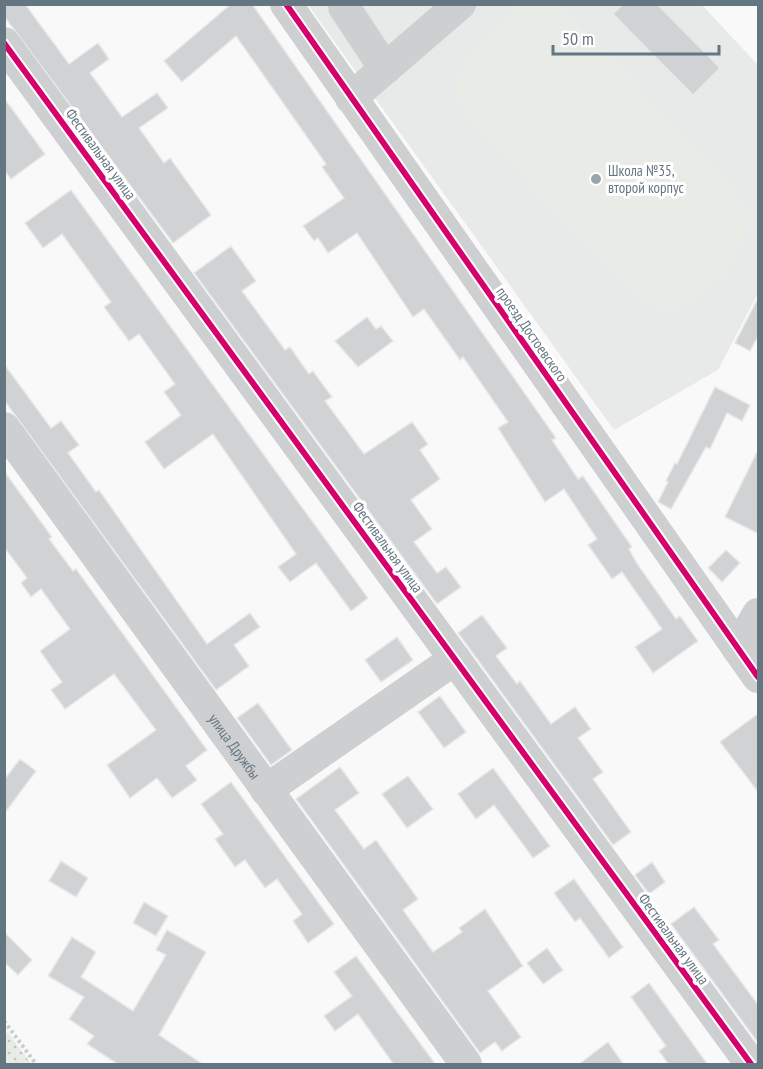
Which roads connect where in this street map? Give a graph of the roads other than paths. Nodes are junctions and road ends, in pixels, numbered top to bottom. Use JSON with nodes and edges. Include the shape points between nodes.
{"nodes":[{"id":1,"x":286,"y":4,"type":"edge"},
{"id":2,"x":347,"y":4,"type":"edge"},
{"id":3,"x":460,"y":4,"type":"edge"},
{"id":4,"x":4,"y":43,"type":"edge"},
{"id":5,"x":385,"y":69,"type":"junction"},
{"id":6,"x":351,"y":98,"type":"junction"},
{"id":7,"x":4,"y":428,"type":"edge"},
{"id":8,"x":759,"y":614,"type":"edge"},
{"id":9,"x":738,"y":649,"type":"junction"},
{"id":10,"x":455,"y":659,"type":"junction"},
{"id":11,"x":759,"y":677,"type":"edge"},
{"id":12,"x":266,"y":790,"type":"junction"},
{"id":13,"x":466,"y":1065,"type":"edge"},
{"id":14,"x":751,"y":1065,"type":"edge"}],
"edges":[{"from":1,"to":6,"type":"street","name":"проезд Достоевского"},
{"from":2,"to":5,"type":"street","via":[[344,7]]},
{"from":3,"to":5,"type":"street"},
{"from":4,"to":10,"type":"street","name":"Фестивальная улица"},
{"from":5,"to":6,"type":"street"},
{"from":6,"to":9,"type":"street","name":"проезд Достоевского"},
{"from":7,"to":12,"type":"street","name":"улица Дружбы"},
{"from":8,"to":9,"type":"street"},
{"from":9,"to":11,"type":"street","name":"проезд Достоевского"},
{"from":10,"to":12,"type":"street"},
{"from":10,"to":14,"type":"street","name":"Фестивальная улица"},
{"from":12,"to":13,"type":"street","name":"улица Дружбы"}]}
